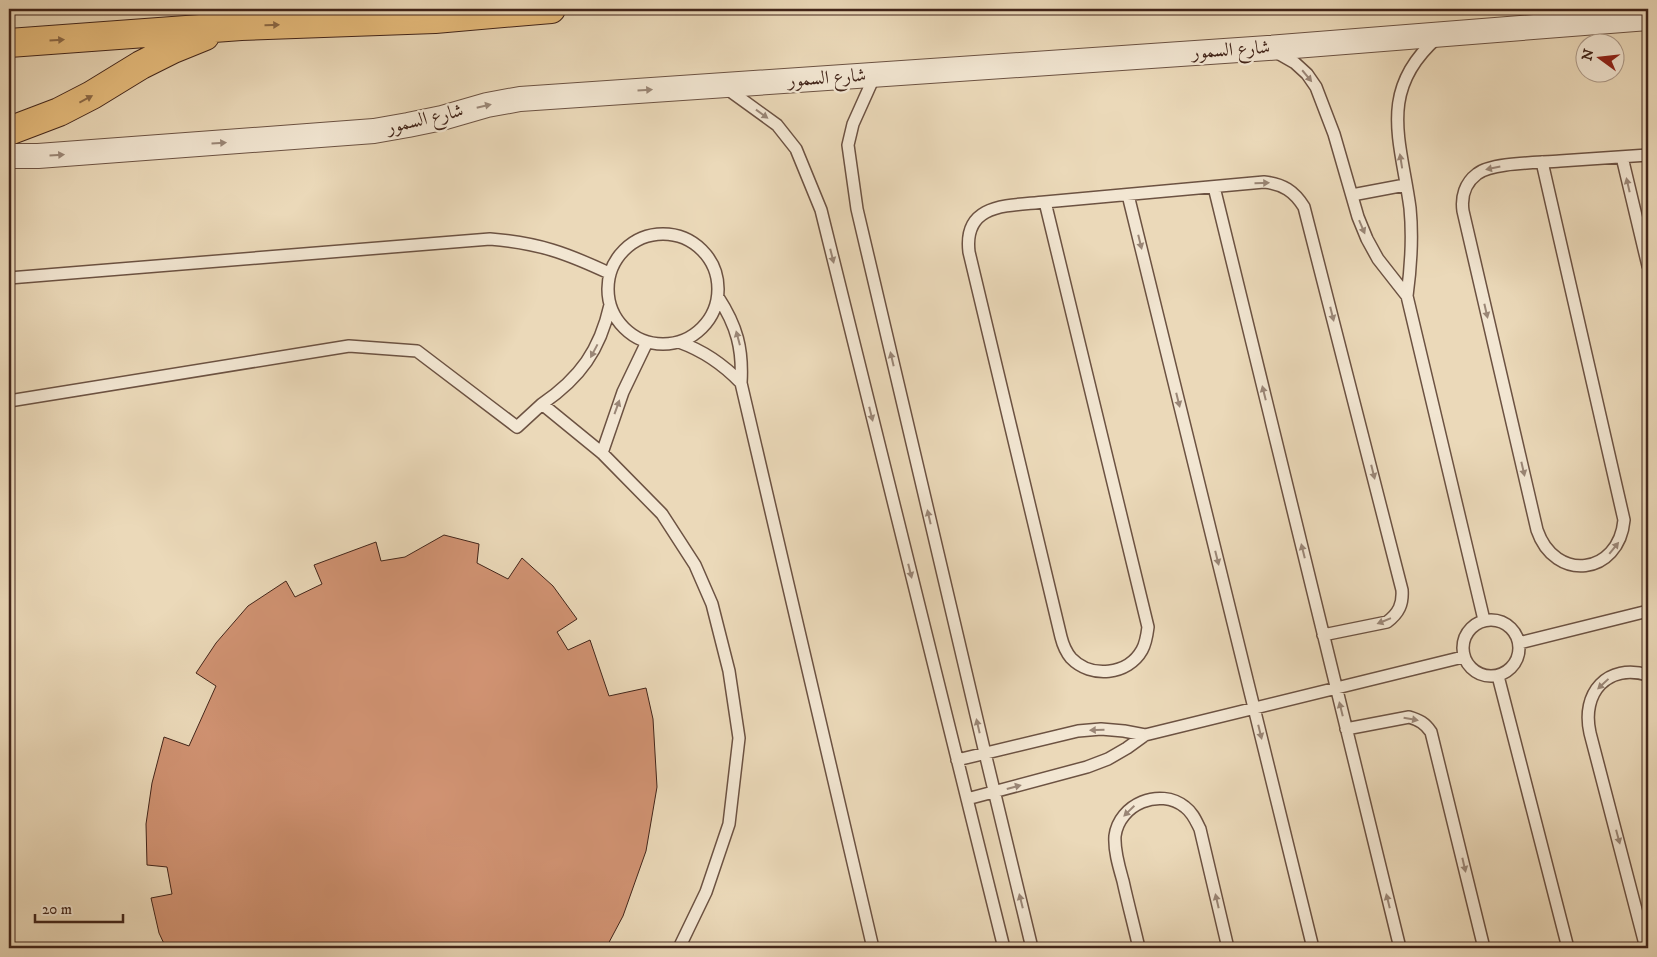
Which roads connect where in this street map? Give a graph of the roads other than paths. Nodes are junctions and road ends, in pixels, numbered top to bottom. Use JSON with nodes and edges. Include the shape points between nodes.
{"nodes":[{"id":1,"x":551,"y":9,"type":"edge"},
{"id":2,"x":1648,"y":18,"type":"edge"},
{"id":3,"x":241,"y":26,"type":"junction"},
{"id":4,"x":1442,"y":34,"type":"junction"},
{"id":5,"x":9,"y":44,"type":"edge"},
{"id":6,"x":1268,"y":48,"type":"junction"},
{"id":7,"x":875,"y":75,"type":"junction"},
{"id":8,"x":722,"y":85,"type":"junction"},
{"id":9,"x":9,"y":131,"type":"edge"},
{"id":10,"x":1648,"y":155,"type":"edge"},
{"id":11,"x":9,"y":156,"type":"edge"},
{"id":12,"x":1622,"y":157,"type":"junction"},
{"id":13,"x":1542,"y":162,"type":"junction"},
{"id":14,"x":1405,"y":185,"type":"junction"},
{"id":15,"x":1214,"y":187,"type":"junction"},
{"id":16,"x":1128,"y":195,"type":"junction"},
{"id":17,"x":1352,"y":195,"type":"junction"},
{"id":18,"x":1045,"y":202,"type":"junction"},
{"id":19,"x":1648,"y":266,"type":"edge"},
{"id":20,"x":610,"y":273,"type":"junction"},
{"id":21,"x":9,"y":278,"type":"edge"},
{"id":22,"x":1407,"y":296,"type":"junction"},
{"id":23,"x":718,"y":297,"type":"junction"},
{"id":24,"x":610,"y":305,"type":"junction"},
{"id":25,"x":647,"y":342,"type":"junction"},
{"id":26,"x":679,"y":342,"type":"junction"},
{"id":27,"x":742,"y":383,"type":"junction"},
{"id":28,"x":9,"y":400,"type":"edge"},
{"id":29,"x":542,"y":404,"type":"junction"},
{"id":30,"x":602,"y":453,"type":"junction"},
{"id":31,"x":1648,"y":610,"type":"edge"},
{"id":32,"x":1484,"y":620,"type":"junction"},
{"id":33,"x":1323,"y":635,"type":"junction"},
{"id":34,"x":1519,"y":642,"type":"junction"},
{"id":35,"x":1463,"y":657,"type":"junction"},
{"id":36,"x":1648,"y":675,"type":"edge"},
{"id":37,"x":1498,"y":676,"type":"junction"},
{"id":38,"x":1336,"y":688,"type":"junction"},
{"id":39,"x":1254,"y":709,"type":"junction"},
{"id":40,"x":1346,"y":729,"type":"junction"},
{"id":41,"x":1146,"y":736,"type":"junction"},
{"id":42,"x":985,"y":753,"type":"junction"},
{"id":43,"x":957,"y":760,"type":"junction"},
{"id":44,"x":994,"y":792,"type":"junction"},
{"id":45,"x":967,"y":799,"type":"junction"},
{"id":46,"x":679,"y":948,"type":"edge"},
{"id":47,"x":873,"y":948,"type":"edge"},
{"id":48,"x":1004,"y":948,"type":"edge"},
{"id":49,"x":1032,"y":948,"type":"edge"},
{"id":50,"x":1139,"y":948,"type":"edge"},
{"id":51,"x":1228,"y":948,"type":"edge"},
{"id":52,"x":1313,"y":948,"type":"edge"},
{"id":53,"x":1400,"y":948,"type":"edge"},
{"id":54,"x":1484,"y":948,"type":"edge"},
{"id":55,"x":1568,"y":948,"type":"edge"},
{"id":56,"x":1646,"y":948,"type":"edge"}],
"edges":[{"from":3,"to":1,"type":"main road","one_way":true,"via":[[435,19]]},
{"from":2,"to":4,"type":"street","name":"شارع السمور"},
{"from":5,"to":3,"type":"main road","one_way":true},
{"from":9,"to":3,"type":"main road","one_way":true,"via":[[59,112],[173,49]]},
{"from":4,"to":6,"type":"street","name":"شارع السمور"},
{"from":14,"to":4,"type":"lane","one_way":true,"via":[[1396,128],[1401,93],[1413,65]]},
{"from":6,"to":7,"type":"street","name":"شارع السمور"},
{"from":6,"to":17,"type":"lane","one_way":true,"via":[[1295,63],[1316,87]]},
{"from":7,"to":8,"type":"street","name":"شارع السمور"},
{"from":42,"to":7,"type":"lane","one_way":true,"via":[[857,209],[848,145]]},
{"from":11,"to":8,"type":"street","name":"شارع السمور","one_way":true,"via":[[346,134],[408,126],[520,99]]},
{"from":8,"to":43,"type":"lane","one_way":true,"via":[[777,125],[796,149],[821,210]]},
{"from":10,"to":12,"type":"lane"},
{"from":12,"to":13,"type":"lane"},
{"from":19,"to":12,"type":"lane","one_way":true},
{"from":13,"to":13,"type":"lane","one_way":true,"via":[[1486,168],[1469,181],[1462,206],[1539,536],[1557,560],[1580,566],[1597,562],[1612,552],[1623,532],[1624,520]]},
{"from":14,"to":17,"type":"lane"},
{"from":14,"to":22,"type":"lane","via":[[1412,251]]},
{"from":15,"to":16,"type":"lane"},
{"from":33,"to":15,"type":"lane","one_way":true},
{"from":15,"to":33,"type":"lane","one_way":true,"via":[[1276,183],[1288,189],[1304,207],[1401,582],[1403,600],[1400,609],[1387,622]]},
{"from":16,"to":18,"type":"lane"},
{"from":16,"to":39,"type":"lane","one_way":true},
{"from":17,"to":22,"type":"lane","one_way":true,"via":[[1358,217],[1378,259]]},
{"from":18,"to":18,"type":"lane","via":[[989,209],[974,222],[969,232],[969,252],[1061,637],[1065,648],[1081,666],[1104,672],[1116,671],[1135,659],[1142,650],[1148,627]]},
{"from":20,"to":21,"type":"lane","via":[[544,246],[490,239]]},
{"from":20,"to":23,"type":"lane","via":[[628,245],[658,233],[675,234],[691,240],[714,265]]},
{"from":20,"to":24,"type":"lane","via":[[607,287]]},
{"from":22,"to":32,"type":"lane"},
{"from":23,"to":26,"type":"lane","via":[[713,314],[703,328]]},
{"from":27,"to":23,"type":"lane","one_way":true,"via":[[740,344]]},
{"from":24,"to":25,"type":"lane","via":[[620,324]]},
{"from":24,"to":29,"type":"lane","one_way":true,"via":[[606,324],[590,359],[561,391]]},
{"from":25,"to":26,"type":"lane"},
{"from":30,"to":25,"type":"lane","one_way":true,"via":[[623,392]]},
{"from":26,"to":27,"type":"lane","via":[[709,356]]},
{"from":27,"to":47,"type":"lane"},
{"from":28,"to":29,"type":"lane","via":[[350,346],[417,351],[517,427]]},
{"from":29,"to":30,"type":"lane"},
{"from":30,"to":46,"type":"lane","via":[[662,514],[695,565],[712,604],[730,680],[739,738],[728,824],[706,892]]},
{"from":31,"to":34,"type":"lane"},
{"from":32,"to":34,"type":"lane","via":[[1506,624]]},
{"from":32,"to":35,"type":"lane","via":[[1466,634],[1462,645]]},
{"from":33,"to":38,"type":"lane"},
{"from":34,"to":37,"type":"lane","via":[[1515,663]]},
{"from":35,"to":37,"type":"lane","via":[[1477,674]]},
{"from":35,"to":38,"type":"lane"},
{"from":36,"to":56,"type":"lane","one_way":true,"via":[[1622,672],[1610,677],[1592,696],[1588,709],[1590,733]]},
{"from":37,"to":55,"type":"lane"},
{"from":38,"to":39,"type":"lane"},
{"from":40,"to":38,"type":"lane","one_way":true},
{"from":39,"to":41,"type":"lane"},
{"from":39,"to":52,"type":"lane","one_way":true},
{"from":53,"to":40,"type":"lane","one_way":true},
{"from":40,"to":54,"type":"lane","one_way":true,"via":[[1408,717],[1418,719],[1432,732]]},
{"from":41,"to":42,"type":"lane","one_way":true,"via":[[1124,730],[1078,731]]},
{"from":44,"to":41,"type":"lane","one_way":true,"via":[[1088,767]]},
{"from":42,"to":43,"type":"lane"},
{"from":42,"to":44,"type":"lane"},
{"from":43,"to":45,"type":"lane"},
{"from":44,"to":45,"type":"lane"},
{"from":49,"to":44,"type":"lane","one_way":true},
{"from":45,"to":48,"type":"lane"},
{"from":51,"to":50,"type":"lane","one_way":true,"via":[[1195,817],[1175,801],[1162,798],[1149,799],[1126,812],[1115,835],[1117,860]]}]}
